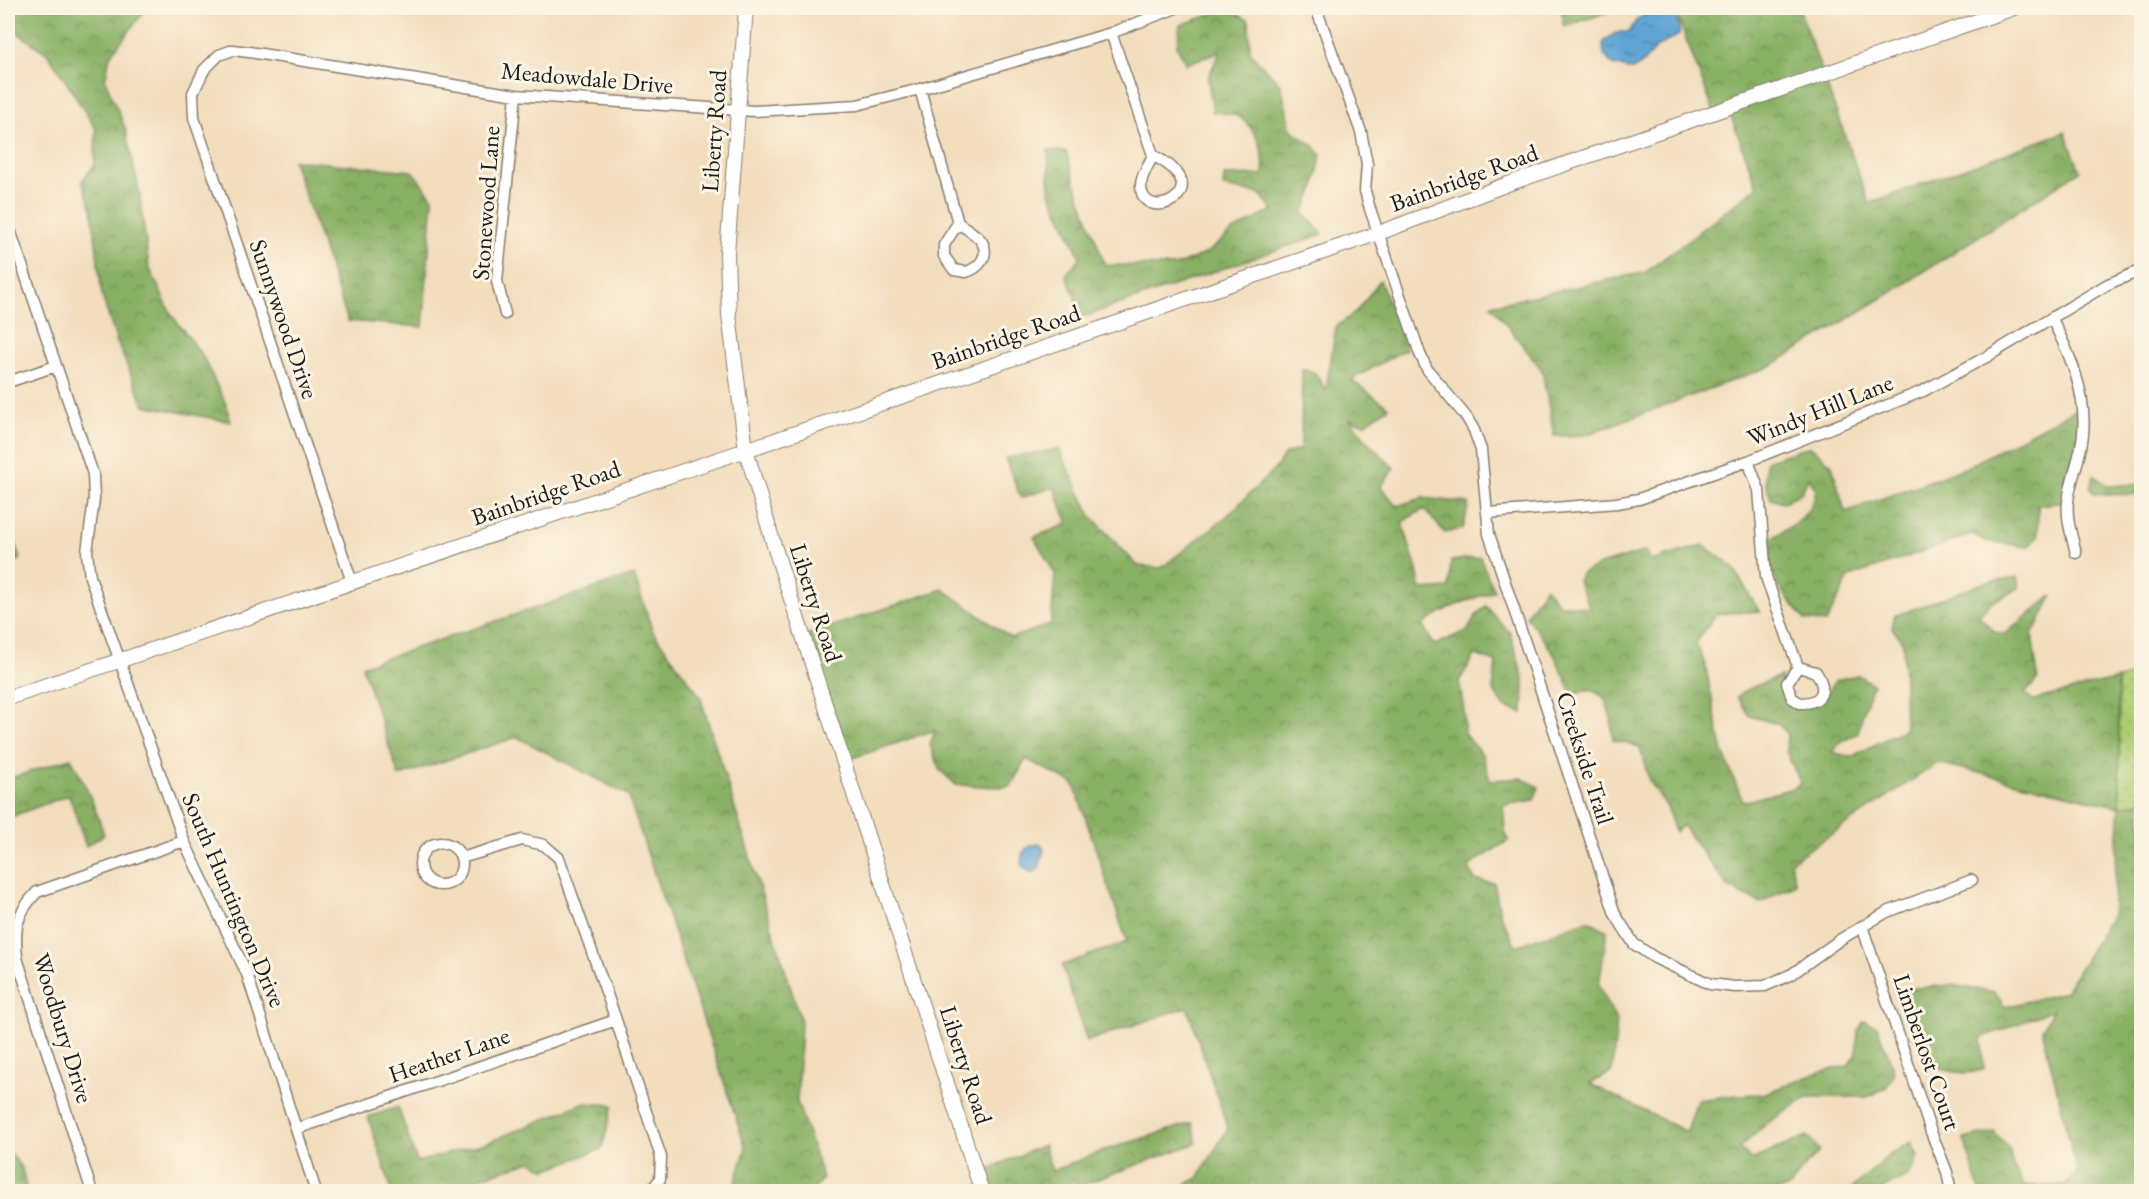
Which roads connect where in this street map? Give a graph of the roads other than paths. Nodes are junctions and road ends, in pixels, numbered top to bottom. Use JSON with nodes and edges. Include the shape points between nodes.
{"nodes":[{"id":1,"x":746,"y":8,"type":"edge"},
{"id":2,"x":1176,"y":8,"type":"edge"},
{"id":3,"x":1316,"y":8,"type":"edge"},
{"id":4,"x":2014,"y":8,"type":"edge"},
{"id":5,"x":1111,"y":33,"type":"junction"},
{"id":6,"x":204,"y":70,"type":"joint"},
{"id":7,"x":920,"y":89,"type":"junction"},
{"id":8,"x":516,"y":95,"type":"junction"},
{"id":9,"x":737,"y":111,"type":"junction"},
{"id":10,"x":1153,"y":155,"type":"junction"},
{"id":11,"x":958,"y":223,"type":"junction"},
{"id":12,"x":8,"y":224,"type":"edge"},
{"id":13,"x":1379,"y":233,"type":"junction"},
{"id":14,"x":2142,"y":270,"type":"edge"},
{"id":15,"x":505,"y":314,"type":"dead end"},
{"id":16,"x":2052,"y":319,"type":"junction"},
{"id":17,"x":56,"y":366,"type":"junction"},
{"id":18,"x":8,"y":382,"type":"edge"},
{"id":19,"x":746,"y":450,"type":"junction"},
{"id":20,"x":1749,"y":461,"type":"junction"},
{"id":21,"x":1488,"y":513,"type":"junction"},
{"id":22,"x":2076,"y":553,"type":"dead end"},
{"id":23,"x":352,"y":582,"type":"junction"},
{"id":24,"x":120,"y":660,"type":"junction"},
{"id":25,"x":1798,"y":667,"type":"dead end"},
{"id":26,"x":8,"y":698,"type":"edge"},
{"id":27,"x":184,"y":841,"type":"junction"},
{"id":28,"x":461,"y":858,"type":"dead end"},
{"id":29,"x":1972,"y":880,"type":"dead end"},
{"id":30,"x":1862,"y":926,"type":"junction"},
{"id":31,"x":616,"y":1020,"type":"junction"},
{"id":32,"x":297,"y":1129,"type":"junction"},
{"id":33,"x":93,"y":1191,"type":"edge"},
{"id":34,"x":316,"y":1191,"type":"edge"},
{"id":35,"x":650,"y":1191,"type":"edge"},
{"id":36,"x":982,"y":1191,"type":"edge"},
{"id":37,"x":1951,"y":1191,"type":"edge"}],
"edges":[{"from":1,"to":9,"type":"street","name":"Liberty Road"},
{"from":2,"to":5,"type":"street","name":"Meadowdale Drive"},
{"from":3,"to":13,"type":"street","name":"Creekside Trail","via":[[1361,132],[1367,164],[1365,191]]},
{"from":4,"to":13,"type":"street","name":"Bainbridge Road","via":[[1505,185]]},
{"from":5,"to":7,"type":"street","name":"Meadowdale Drive"},
{"from":5,"to":10,"type":"street"},
{"from":6,"to":8,"type":"street","name":"Meadowdale Drive","via":[[219,55],[233,50]]},
{"from":6,"to":23,"type":"street","name":"Sunnywood Drive","via":[[193,93],[194,118]]},
{"from":7,"to":9,"type":"street","name":"Meadowdale Drive","via":[[857,105]]},
{"from":7,"to":11,"type":"street"},
{"from":8,"to":9,"type":"street","name":"Meadowdale Drive"},
{"from":8,"to":15,"type":"street","name":"Stonewood Lane","via":[[497,281]]},
{"from":9,"to":19,"type":"street","name":"Liberty Road","via":[[727,279]]},
{"from":10,"to":10,"type":"street","via":[[1141,178],[1142,194],[1156,205],[1173,202],[1181,179],[1173,168]]},
{"from":11,"to":11,"type":"street","via":[[944,245],[944,256],[954,270],[966,272],[979,265],[984,249],[977,237]]},
{"from":12,"to":17,"type":"street","name":"South Huntington Drive"},
{"from":13,"to":19,"type":"street","name":"Bainbridge Road"},
{"from":13,"to":21,"type":"street","name":"Creekside Trail","via":[[1427,369],[1474,430],[1481,450]]},
{"from":14,"to":16,"type":"street","name":"Windy Hill Lane","via":[[2108,284]]},
{"from":16,"to":20,"type":"street","name":"Windy Hill Lane","via":[[1916,395]]},
{"from":16,"to":22,"type":"street","via":[[2066,347],[2083,405],[2083,434],[2067,502]]},
{"from":17,"to":18,"type":"street"},
{"from":17,"to":24,"type":"street","name":"South Huntington Drive","via":[[93,474],[87,552],[90,577]]},
{"from":19,"to":23,"type":"street","name":"Bainbridge Road"},
{"from":19,"to":36,"type":"street","name":"Liberty Road"},
{"from":20,"to":21,"type":"street","name":"Windy Hill Lane","via":[[1639,499]]},
{"from":20,"to":25,"type":"street","via":[[1759,490],[1766,577]]},
{"from":21,"to":30,"type":"street","name":"Creekside Trail","via":[[1489,534],[1615,914],[1634,944],[1710,984],[1756,987],[1792,974]]},
{"from":23,"to":24,"type":"street","name":"Bainbridge Road"},
{"from":24,"to":26,"type":"street","name":"Bainbridge Road"},
{"from":24,"to":27,"type":"street","name":"South Huntington Drive"},
{"from":27,"to":32,"type":"street","name":"South Huntington Drive","via":[[247,974]]},
{"from":27,"to":33,"type":"street","name":"Woodbury Drive","via":[[37,892],[18,919],[17,958]]},
{"from":28,"to":31,"type":"street","via":[[522,840],[544,845],[559,858]]},
{"from":29,"to":30,"type":"street","name":"Creekside Trail","via":[[1899,906]]},
{"from":30,"to":37,"type":"street","name":"Limberlost Court"},
{"from":31,"to":32,"type":"street","name":"Heather Lane"},
{"from":31,"to":35,"type":"street","via":[[661,1156],[660,1179]]},
{"from":32,"to":34,"type":"street","name":"South Huntington Drive"}]}
